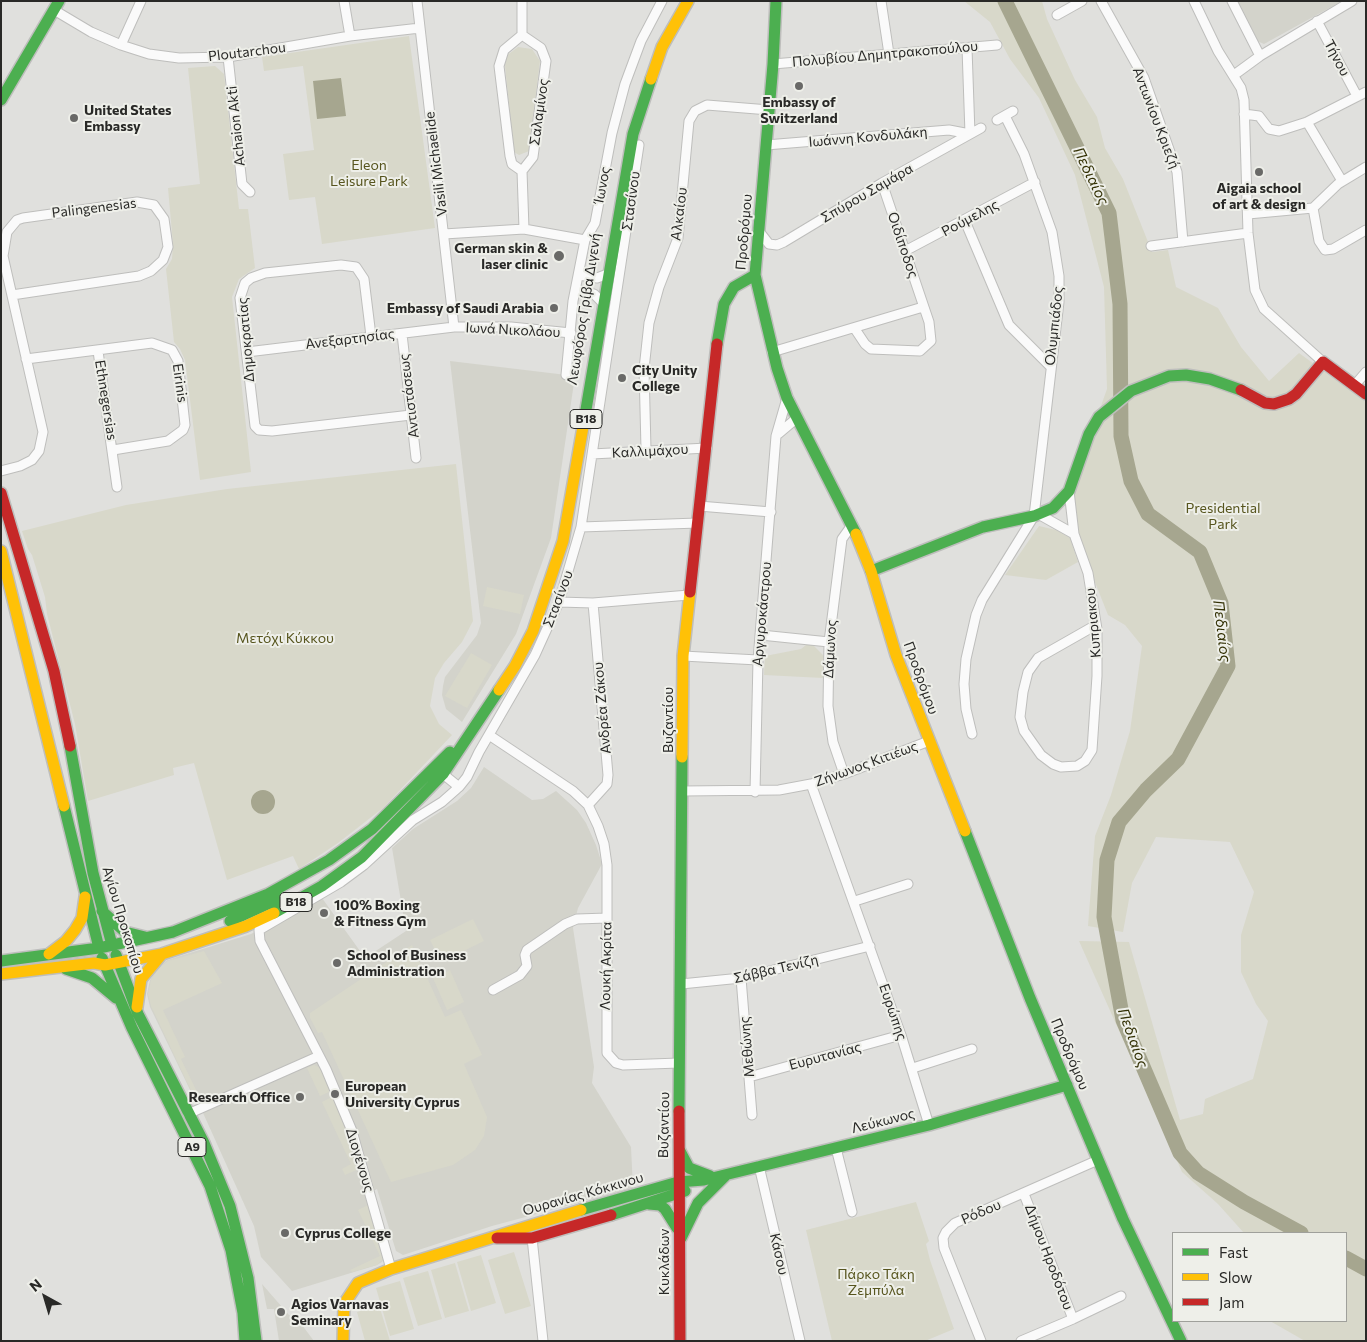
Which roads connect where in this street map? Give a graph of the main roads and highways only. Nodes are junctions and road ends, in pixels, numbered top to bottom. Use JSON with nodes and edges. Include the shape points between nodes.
{"nodes":[{"id":1,"x":678,"y":1,"type":"edge"},
{"id":2,"x":688,"y":1,"type":"edge"},
{"id":3,"x":776,"y":1,"type":"edge"},
{"id":4,"x":57,"y":6,"type":"edge"},
{"id":5,"x":1,"y":100,"type":"edge"},
{"id":6,"x":755,"y":275,"type":"junction"},
{"id":7,"x":1366,"y":394,"type":"edge"},
{"id":8,"x":1,"y":493,"type":"edge"},
{"id":9,"x":1,"y":552,"type":"edge"},
{"id":10,"x":871,"y":571,"type":"junction"},
{"id":11,"x":407,"y":811,"type":"junction"},
{"id":12,"x":85,"y":897,"type":"junction"},
{"id":13,"x":102,"y":911,"type":"junction"},
{"id":14,"x":148,"y":938,"type":"junction"},
{"id":15,"x":115,"y":954,"type":"junction"},
{"id":16,"x":162,"y":954,"type":"junction"},
{"id":17,"x":46,"y":956,"type":"junction"},
{"id":18,"x":100,"y":958,"type":"junction"},
{"id":19,"x":1,"y":961,"type":"edge"},
{"id":20,"x":50,"y":968,"type":"junction"},
{"id":21,"x":1,"y":974,"type":"edge"},
{"id":22,"x":119,"y":1002,"type":"junction"},
{"id":23,"x":138,"y":1014,"type":"junction"},
{"id":24,"x":1068,"y":1085,"type":"junction"},
{"id":25,"x":678,"y":1148,"type":"junction"},
{"id":26,"x":727,"y":1174,"type":"junction"},
{"id":27,"x":709,"y":1179,"type":"junction"},
{"id":28,"x":678,"y":1188,"type":"junction"},
{"id":29,"x":649,"y":1204,"type":"junction"},
{"id":30,"x":678,"y":1231,"type":"junction"},
{"id":31,"x":497,"y":1238,"type":"junction"},
{"id":32,"x":678,"y":1245,"type":"junction"},
{"id":33,"x":245,"y":1341,"type":"edge"},
{"id":34,"x":256,"y":1341,"type":"edge"},
{"id":35,"x":343,"y":1341,"type":"edge"},
{"id":36,"x":680,"y":1341,"type":"edge"},
{"id":37,"x":1181,"y":1341,"type":"edge"}],
"edges":[{"from":1,"to":14,"type":"main road","name":"Λεωφόρος Γρίβα Διγενή","number":"B18","via":[[652,54],[626,134],[564,520],[555,557],[531,624],[509,670],[486,707],[449,753],[372,829],[329,860],[276,890],[192,926]]},
{"from":2,"to":11,"type":"main road","name":"Λεωφόρος Γρίβα Διγενή","number":"B18","via":[[662,47],[633,134],[572,498],[549,588],[533,631],[489,709],[443,774]]},
{"from":3,"to":6,"type":"main road","name":"Προδρόμου"},
{"from":4,"to":5,"type":"main road"},
{"from":6,"to":10,"type":"main road","name":"Προδρόμου","via":[[772,352],[787,398],[852,525]]},
{"from":6,"to":25,"type":"main road","name":"Βυζαντίου","via":[[734,287],[720,318],[689,595],[684,656]]},
{"from":7,"to":10,"type":"main road","via":[[1323,362],[1297,393],[1280,404],[1265,403],[1234,386],[1186,375],[1169,376],[1131,391],[1099,417],[1089,434],[1069,491],[1053,508],[1037,515],[983,527]]},
{"from":8,"to":13,"type":"main road","name":"Αγίου Προκοπίου","via":[[54,671]]},
{"from":9,"to":12,"type":"main road","name":"Αγίου Προκοπίου"},
{"from":10,"to":24,"type":"main road","name":"Προδρόμου","via":[[896,655],[1030,998]]},
{"from":11,"to":15,"type":"main road","name":"Λεωφόρος Γρίβα Διγενή","number":"B18","via":[[335,867],[272,903],[194,934]]},
{"from":11,"to":16,"type":"main road","name":"Λεωφόρος Γρίβα Διγενή","number":"B18","via":[[362,857],[305,897],[246,926]]},
{"from":12,"to":17,"type":"main road","via":[[82,918],[75,930]]},
{"from":12,"to":18,"type":"main road","name":"Αγίου Προκοπίου"},
{"from":13,"to":14,"type":"main road","via":[[125,932]]},
{"from":13,"to":15,"type":"main road","name":"Αγίου Προκοπίου"},
{"from":14,"to":15,"type":"main road","name":"Λεωφόρος Γρίβα Διγενή","number":"B18"},
{"from":15,"to":16,"type":"main road","name":"Λεωφόρος Γρίβα Διγενή","number":"B18"},
{"from":15,"to":18,"type":"main road","name":"Λεωφόρος Γρίβα Διγενή","number":"B18"},
{"from":15,"to":23,"type":"main road","name":"Αγίου Προκοπίου","number":"A9"},
{"from":16,"to":23,"type":"main road","via":[[141,979]]},
{"from":17,"to":18,"type":"main road","name":"Λεωφόρος Γρίβα Διγενή","number":"B18"},
{"from":17,"to":19,"type":"main road","name":"Λεωφόρος Γρίβα Διγενή","number":"B18"},
{"from":18,"to":20,"type":"main road","name":"Λεωφόρος Γρίβα Διγενή","number":"B18"},
{"from":18,"to":22,"type":"main road","name":"Αγίου Προκοπίου","number":"A9"},
{"from":20,"to":21,"type":"main road","name":"Λεωφόρος Γρίβα Διγενή","number":"B18"},
{"from":20,"to":22,"type":"main road","via":[[86,975]]},
{"from":22,"to":33,"type":"main road","name":"Αγίου Προκοπίου","number":"A9","via":[[210,1186],[231,1250]]},
{"from":23,"to":34,"type":"main road","name":"Αγίου Προκοπίου","number":"A9","via":[[219,1178],[242,1246]]},
{"from":24,"to":26,"type":"main road","name":"Λεύκωνος","via":[[929,1125]]},
{"from":24,"to":37,"type":"main road","name":"Προδρόμου","via":[[1123,1219]]},
{"from":25,"to":27,"type":"main road","via":[[689,1168]]},
{"from":25,"to":28,"type":"main road","name":"Βυζαντίου"},
{"from":26,"to":27,"type":"main road","name":"Λεύκωνος"},
{"from":26,"to":32,"type":"main road","via":[[697,1204]]},
{"from":27,"to":28,"type":"main road","name":"Λεύκωνος"},
{"from":28,"to":29,"type":"main road","name":"Ουρανίας Κόκκινου"},
{"from":28,"to":30,"type":"main road","name":"Κυκλάδων"},
{"from":28,"to":31,"type":"main road","name":"Ουρανίας Κόκκινου","via":[[527,1226]]},
{"from":29,"to":30,"type":"main road","via":[[665,1209]]},
{"from":29,"to":31,"type":"main road","name":"Ουρανίας Κόκκινου","via":[[532,1238]]},
{"from":30,"to":32,"type":"main road","name":"Κυκλάδων"},
{"from":31,"to":35,"type":"main road","name":"Ουρανίας Κόκκινου","via":[[391,1268],[358,1283],[344,1304]]},
{"from":32,"to":36,"type":"main road","name":"Κυκλάδων"}]}
